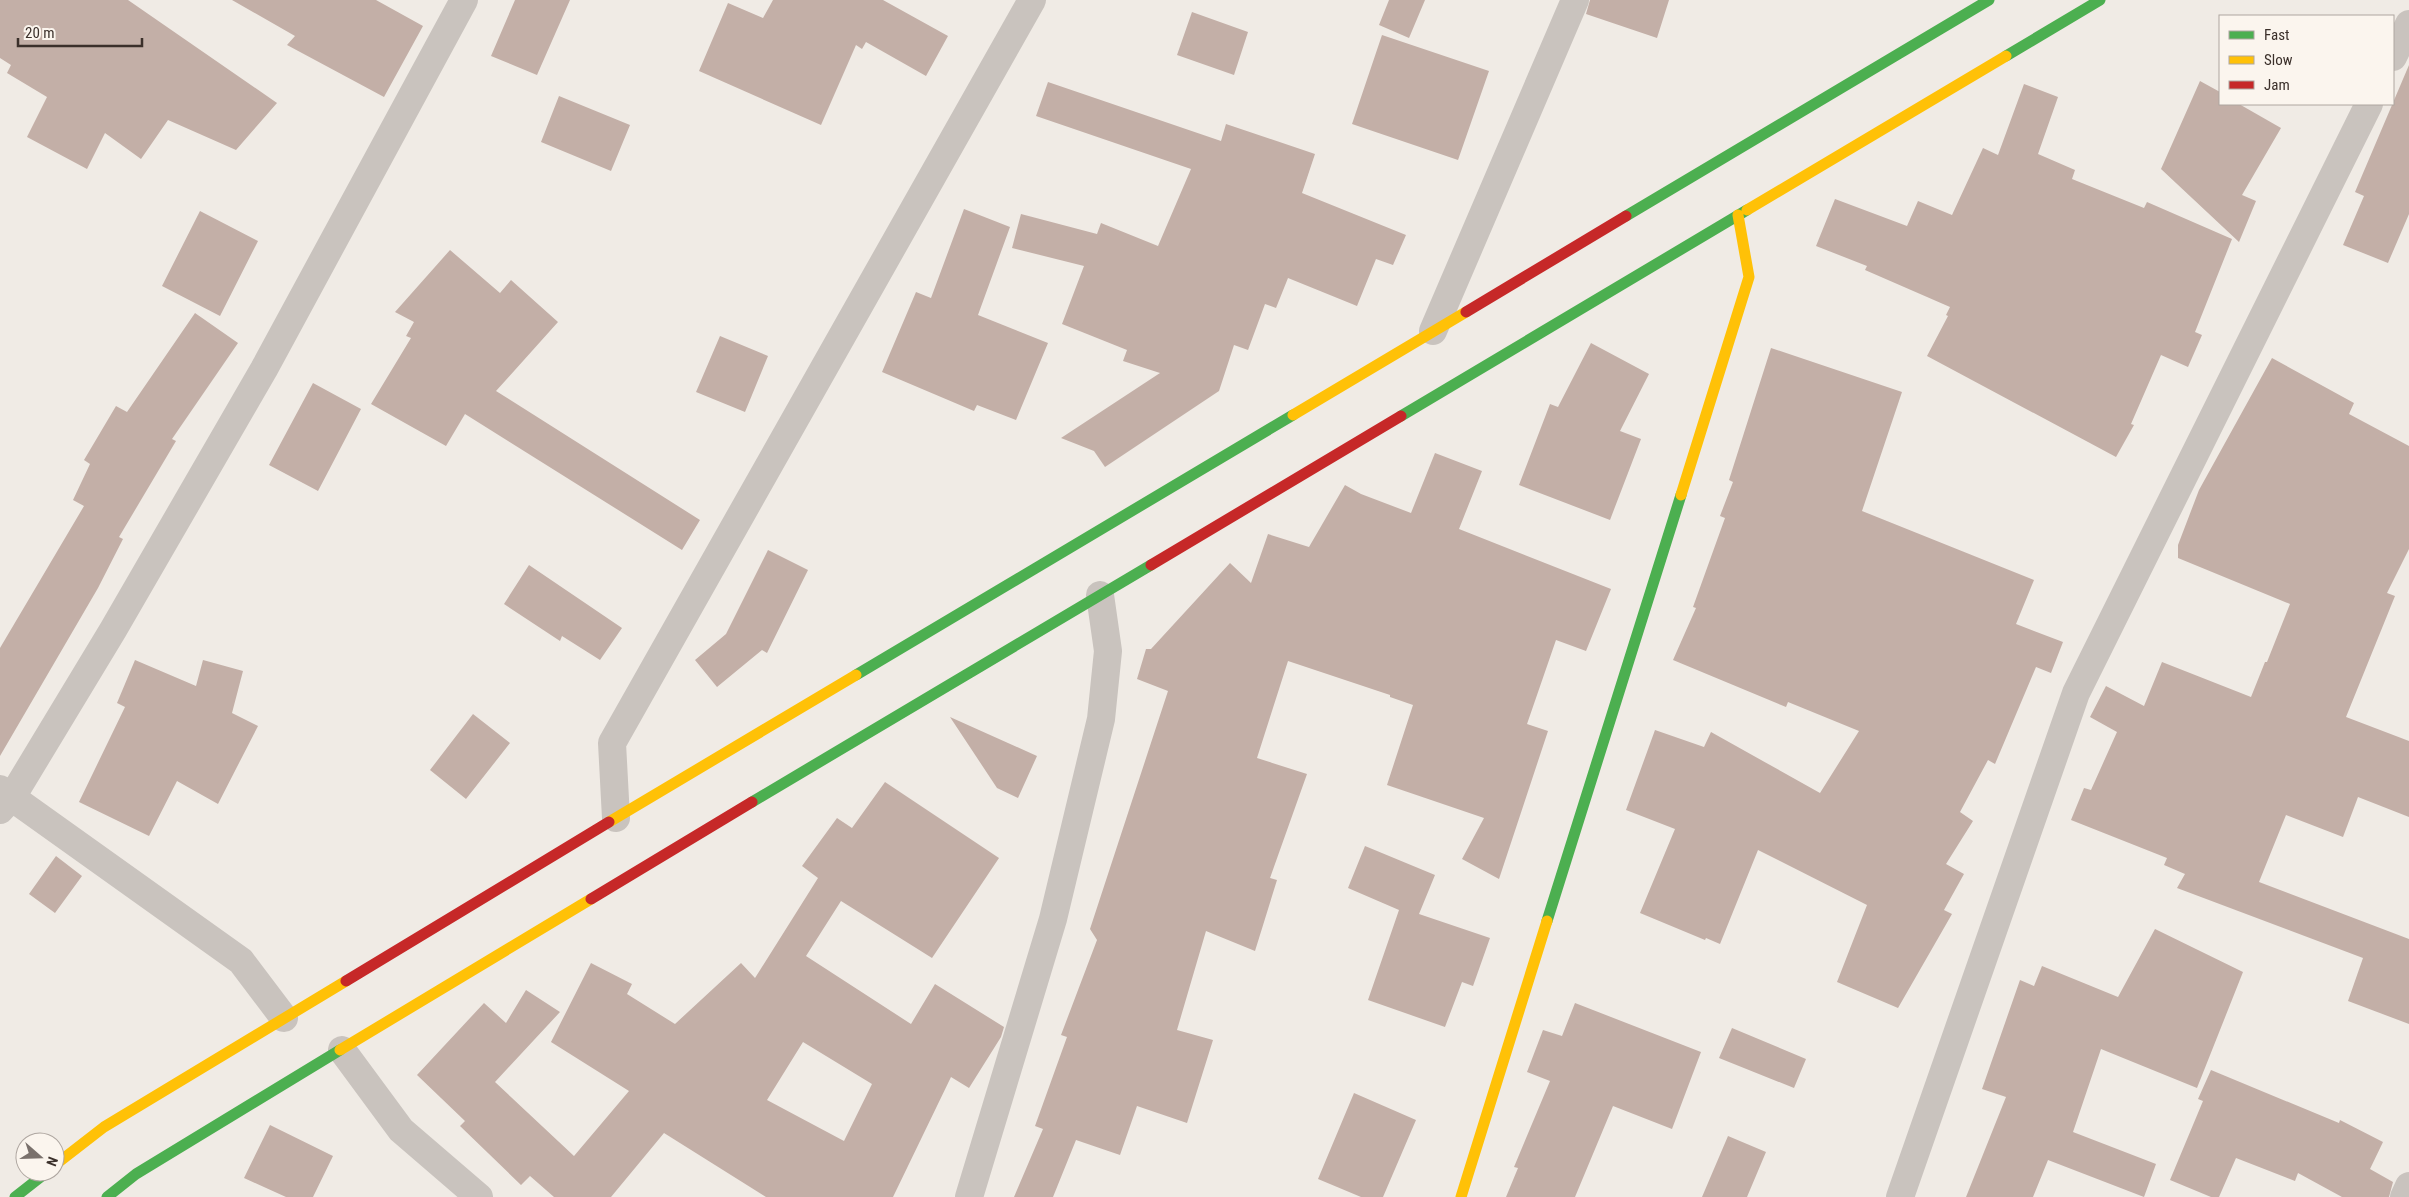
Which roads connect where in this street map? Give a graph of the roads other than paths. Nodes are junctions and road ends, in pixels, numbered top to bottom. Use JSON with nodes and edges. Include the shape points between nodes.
{"nodes":[{"id":1,"x":1032,"y":0,"type":"edge"},
{"id":2,"x":1575,"y":0,"type":"edge"},
{"id":3,"x":1989,"y":0,"type":"edge"},
{"id":4,"x":2100,"y":0,"type":"edge"},
{"id":5,"x":459,"y":2,"type":"edge"},
{"id":6,"x":2409,"y":24,"type":"edge"},
{"id":7,"x":2394,"y":54,"type":"edge"},
{"id":8,"x":2369,"y":105,"type":"edge"},
{"id":9,"x":1738,"y":216,"type":"junction"},
{"id":10,"x":1433,"y":331,"type":"junction"},
{"id":11,"x":1100,"y":595,"type":"junction"},
{"id":12,"x":4,"y":799,"type":"edge"},
{"id":13,"x":616,"y":818,"type":"junction"},
{"id":14,"x":284,"y":1018,"type":"junction"},
{"id":15,"x":342,"y":1050,"type":"junction"},
{"id":16,"x":65,"y":1157,"type":"edge"},
{"id":17,"x":34,"y":1182,"type":"edge"},
{"id":18,"x":2409,"y":1186,"type":"edge"},
{"id":19,"x":15,"y":1197,"type":"edge"},
{"id":20,"x":107,"y":1197,"type":"edge"},
{"id":21,"x":479,"y":1197,"type":"edge"},
{"id":22,"x":969,"y":1197,"type":"edge"},
{"id":23,"x":1461,"y":1197,"type":"edge"},
{"id":24,"x":1900,"y":1197,"type":"edge"},
{"id":25,"x":2404,"y":1197,"type":"edge"}],
"edges":[{"from":1,"to":13,"type":"street","via":[[612,743]]},
{"from":2,"to":10,"type":"street"},
{"from":3,"to":10,"type":"main road"},
{"from":4,"to":9,"type":"main road"},
{"from":5,"to":12,"type":"street","via":[[264,369],[113,630]]},
{"from":6,"to":7,"type":"street"},
{"from":8,"to":24,"type":"street","via":[[2076,694]]},
{"from":9,"to":11,"type":"main road"},
{"from":9,"to":23,"type":"main road","via":[[1749,277]]},
{"from":10,"to":13,"type":"main road"},
{"from":11,"to":15,"type":"main road"},
{"from":11,"to":22,"type":"street","via":[[1108,651],[1101,719],[1054,919]]},
{"from":12,"to":14,"type":"street","via":[[241,961]]},
{"from":13,"to":14,"type":"main road"},
{"from":14,"to":16,"type":"main road","via":[[104,1127]]},
{"from":15,"to":20,"type":"main road","via":[[136,1174]]},
{"from":15,"to":21,"type":"street","via":[[401,1130]]},
{"from":17,"to":19,"type":"main road"},
{"from":18,"to":25,"type":"street"}]}
